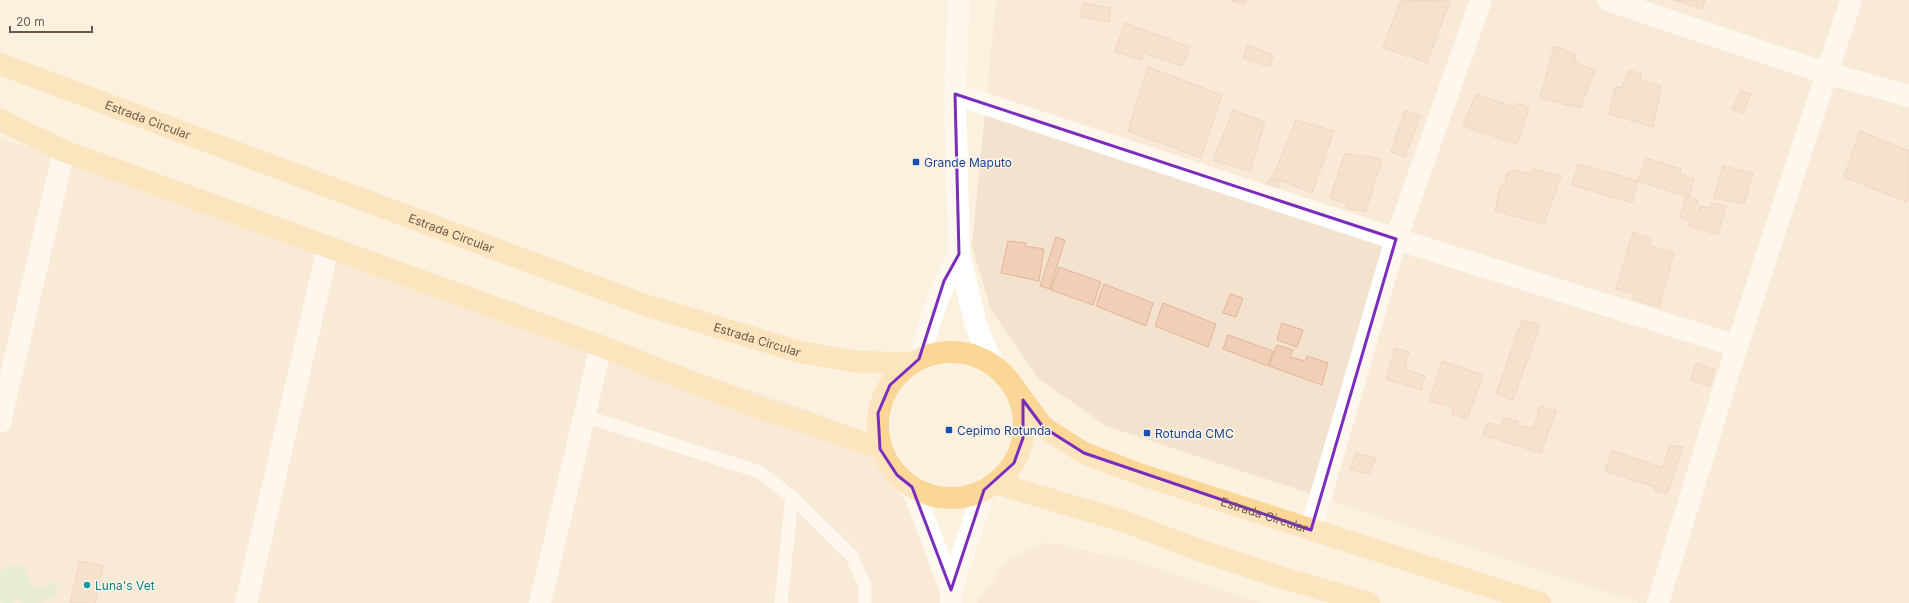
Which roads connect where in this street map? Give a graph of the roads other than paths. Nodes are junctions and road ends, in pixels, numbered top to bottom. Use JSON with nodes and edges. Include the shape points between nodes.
{"nodes":[{"id":1,"x":959,"y":0,"type":"edge"},
{"id":2,"x":1481,"y":0,"type":"edge"},
{"id":3,"x":1608,"y":0,"type":"edge"},
{"id":4,"x":1851,"y":0,"type":"edge"},
{"id":5,"x":0,"y":64,"type":"edge"},
{"id":6,"x":1826,"y":73,"type":"junction"},
{"id":7,"x":955,"y":94,"type":"junction"},
{"id":8,"x":1909,"y":96,"type":"edge"},
{"id":9,"x":0,"y":120,"type":"edge"},
{"id":10,"x":64,"y":151,"type":"junction"},
{"id":11,"x":1396,"y":239,"type":"junction"},
{"id":12,"x":328,"y":247,"type":"junction"},
{"id":13,"x":959,"y":254,"type":"junction"},
{"id":14,"x":601,"y":346,"type":"junction"},
{"id":15,"x":1737,"y":346,"type":"junction"},
{"id":16,"x":916,"y":361,"type":"junction"},
{"id":17,"x":992,"y":364,"type":"junction"},
{"id":18,"x":1013,"y":386,"type":"junction"},
{"id":19,"x":584,"y":416,"type":"junction"},
{"id":20,"x":0,"y":422,"type":"edge"},
{"id":21,"x":880,"y":449,"type":"junction"},
{"id":22,"x":912,"y":487,"type":"junction"},
{"id":23,"x":990,"y":487,"type":"junction"},
{"id":24,"x":792,"y":497,"type":"junction"},
{"id":25,"x":1311,"y":530,"type":"junction"},
{"id":26,"x":951,"y":596,"type":"edge"},
{"id":27,"x":246,"y":603,"type":"edge"},
{"id":28,"x":540,"y":603,"type":"edge"},
{"id":29,"x":781,"y":603,"type":"edge"},
{"id":30,"x":865,"y":603,"type":"edge"},
{"id":31,"x":1369,"y":603,"type":"edge"},
{"id":32,"x":1540,"y":603,"type":"edge"},
{"id":33,"x":1658,"y":603,"type":"edge"}],
"edges":[{"from":1,"to":7,"type":"street"},
{"from":2,"to":11,"type":"street"},
{"from":3,"to":6,"type":"street"},
{"from":4,"to":6,"type":"street"},
{"from":5,"to":16,"type":"main road","name":"Estrada Circular","via":[[645,305],[800,352],[857,362]]},
{"from":6,"to":8,"type":"street"},
{"from":6,"to":15,"type":"street"},
{"from":7,"to":11,"type":"street"},
{"from":7,"to":13,"type":"street"},
{"from":9,"to":10,"type":"main road"},
{"from":10,"to":12,"type":"main road"},
{"from":10,"to":20,"type":"street"},
{"from":11,"to":15,"type":"street"},
{"from":11,"to":25,"type":"street"},
{"from":12,"to":14,"type":"main road"},
{"from":12,"to":27,"type":"street"},
{"from":13,"to":16,"type":"street","via":[[944,281]]},
{"from":13,"to":17,"type":"street","via":[[976,325]]},
{"from":14,"to":19,"type":"street"},
{"from":14,"to":21,"type":"main road","via":[[770,412],[818,426]]},
{"from":15,"to":33,"type":"street"},
{"from":16,"to":17,"type":"main road","via":[[938,353],[956,352],[975,356]]},
{"from":16,"to":21,"type":"main road","via":[[890,384],[878,413]]},
{"from":17,"to":18,"type":"main road"},
{"from":18,"to":23,"type":"main road","via":[[1024,411],[1024,438],[1014,463]]},
{"from":18,"to":25,"type":"main road","name":"Estrada Circular","via":[[1043,427],[1084,453],[1139,474]]},
{"from":19,"to":24,"type":"lane","via":[[760,472]]},
{"from":19,"to":28,"type":"street"},
{"from":21,"to":22,"type":"main road","via":[[897,476]]},
{"from":22,"to":23,"type":"main road","via":[[935,496],[960,498]]},
{"from":22,"to":26,"type":"street"},
{"from":23,"to":26,"type":"street"},
{"from":23,"to":31,"type":"main road","via":[[1123,521],[1283,578]]},
{"from":24,"to":29,"type":"lane"},
{"from":24,"to":30,"type":"lane","via":[[851,555],[865,585]]},
{"from":25,"to":32,"type":"main road","name":"Estrada Circular"}]}
